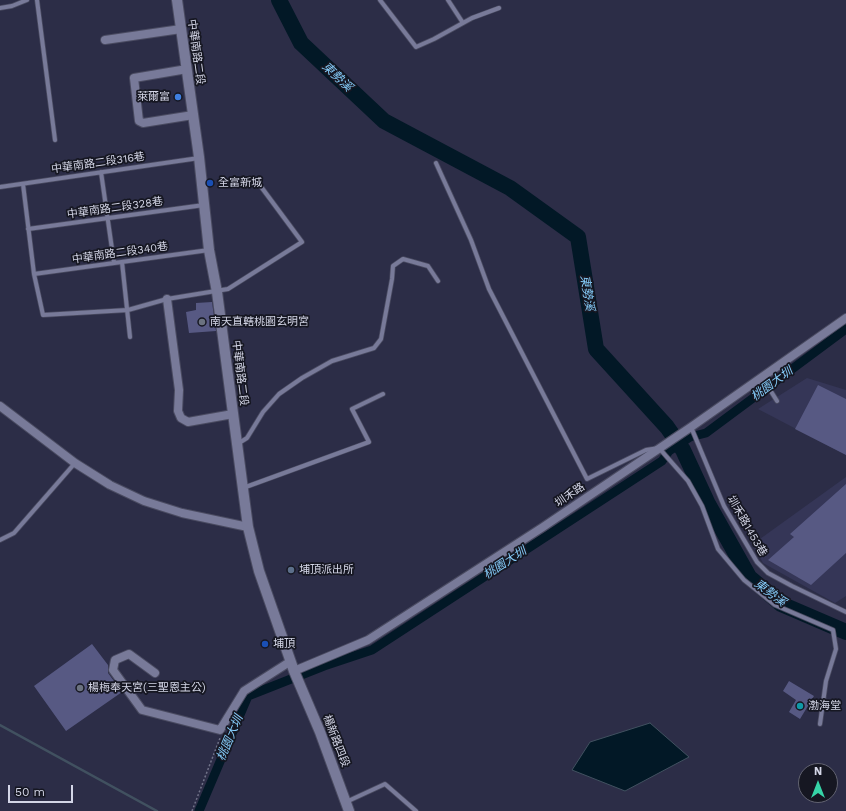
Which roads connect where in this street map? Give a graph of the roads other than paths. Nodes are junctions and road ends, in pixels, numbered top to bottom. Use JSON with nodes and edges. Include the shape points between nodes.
{"nodes":[{"id":1,"x":27,"y":0,"type":"edge"},
{"id":2,"x":37,"y":0,"type":"edge"},
{"id":3,"x":177,"y":0,"type":"edge"},
{"id":4,"x":380,"y":0,"type":"edge"},
{"id":5,"x":448,"y":0,"type":"edge"},
{"id":6,"x":0,"y":8,"type":"edge"},
{"id":7,"x":499,"y":8,"type":"dead end"},
{"id":8,"x":463,"y":23,"type":"junction"},
{"id":9,"x":181,"y":29,"type":"junction"},
{"id":10,"x":105,"y":40,"type":"dead end"},
{"id":11,"x":187,"y":69,"type":"junction"},
{"id":12,"x":193,"y":115,"type":"junction"},
{"id":13,"x":55,"y":140,"type":"dead end"},
{"id":14,"x":199,"y":158,"type":"junction"},
{"id":15,"x":436,"y":163,"type":"dead end"},
{"id":16,"x":101,"y":172,"type":"junction"},
{"id":17,"x":22,"y":184,"type":"junction"},
{"id":18,"x":0,"y":187,"type":"edge"},
{"id":19,"x":262,"y":188,"type":"dead end"},
{"id":20,"x":205,"y":205,"type":"junction"},
{"id":21,"x":106,"y":217,"type":"junction"},
{"id":22,"x":28,"y":229,"type":"junction"},
{"id":23,"x":210,"y":250,"type":"junction"},
{"id":24,"x":122,"y":262,"type":"junction"},
{"id":25,"x":114,"y":263,"type":"junction"},
{"id":26,"x":34,"y":274,"type":"junction"},
{"id":27,"x":438,"y":281,"type":"dead end"},
{"id":28,"x":217,"y":292,"type":"junction"},
{"id":29,"x":167,"y":299,"type":"junction"},
{"id":30,"x":128,"y":310,"type":"junction"},
{"id":31,"x":846,"y":318,"type":"edge"},
{"id":32,"x":130,"y":337,"type":"dead end"},
{"id":33,"x":762,"y":378,"type":"junction"},
{"id":34,"x":383,"y":394,"type":"dead end"},
{"id":35,"x":777,"y":401,"type":"dead end"},
{"id":36,"x":0,"y":406,"type":"edge"},
{"id":37,"x":233,"y":414,"type":"junction"},
{"id":38,"x":690,"y":429,"type":"junction"},
{"id":39,"x":236,"y":444,"type":"junction"},
{"id":40,"x":661,"y":449,"type":"junction"},
{"id":41,"x":75,"y":463,"type":"junction"},
{"id":42,"x":243,"y":488,"type":"junction"},
{"id":43,"x":248,"y":527,"type":"junction"},
{"id":44,"x":0,"y":540,"type":"edge"},
{"id":45,"x":846,"y":612,"type":"edge"},
{"id":46,"x":291,"y":661,"type":"junction"},
{"id":47,"x":155,"y":673,"type":"dead end"},
{"id":48,"x":296,"y":676,"type":"junction"},
{"id":49,"x":820,"y":724,"type":"dead end"},
{"id":50,"x":348,"y":806,"type":"edge"},
{"id":51,"x":416,"y":811,"type":"edge"}],
"edges":[{"from":1,"to":6,"type":"lane"},
{"from":2,"to":13,"type":"lane"},
{"from":3,"to":9,"type":"main road","name":"中華南路二段"},
{"from":4,"to":8,"type":"lane","via":[[416,47]]},
{"from":5,"to":8,"type":"lane"},
{"from":7,"to":8,"type":"lane"},
{"from":9,"to":10,"type":"street"},
{"from":9,"to":11,"type":"main road","name":"中華南路二段"},
{"from":11,"to":12,"type":"main road","name":"中華南路二段"},
{"from":11,"to":12,"type":"street","via":[[134,78],[139,121],[143,123]]},
{"from":12,"to":14,"type":"main road","name":"中華南路二段"},
{"from":14,"to":16,"type":"lane","name":"中華南路二段316巷"},
{"from":14,"to":20,"type":"main road","name":"中華南路二段"},
{"from":15,"to":40,"type":"lane","via":[[471,240],[489,289],[587,479],[646,450]]},
{"from":16,"to":17,"type":"lane","name":"中華南路二段316巷"},
{"from":16,"to":21,"type":"lane"},
{"from":17,"to":18,"type":"lane","name":"中華南路二段316巷"},
{"from":17,"to":22,"type":"lane"},
{"from":19,"to":28,"type":"lane","via":[[302,242],[228,289]]},
{"from":20,"to":21,"type":"lane","name":"中華南路二段328巷"},
{"from":20,"to":23,"type":"main road","name":"中華南路二段"},
{"from":21,"to":22,"type":"lane","name":"中華南路二段328巷"},
{"from":21,"to":25,"type":"lane"},
{"from":22,"to":26,"type":"lane"},
{"from":23,"to":24,"type":"lane","name":"中華南路二段340巷"},
{"from":23,"to":28,"type":"main road","name":"中華南路二段"},
{"from":24,"to":25,"type":"lane","name":"中華南路二段340巷"},
{"from":24,"to":30,"type":"lane"},
{"from":25,"to":26,"type":"lane","name":"中華南路二段340巷"},
{"from":26,"to":30,"type":"lane","via":[[43,315]]},
{"from":27,"to":39,"type":"lane","via":[[428,266],[403,259],[393,266],[382,339],[374,348],[332,361],[279,394],[246,438]]},
{"from":28,"to":29,"type":"lane"},
{"from":28,"to":37,"type":"main road","name":"中華南路二段"},
{"from":29,"to":30,"type":"lane"},
{"from":29,"to":37,"type":"street","via":[[179,390],[178,411],[181,418],[188,422]]},
{"from":30,"to":32,"type":"lane"},
{"from":31,"to":33,"type":"street","name":"圳禾路"},
{"from":33,"to":35,"type":"lane"},
{"from":33,"to":38,"type":"street","name":"圳禾路"},
{"from":34,"to":42,"type":"lane","via":[[352,409],[369,442]]},
{"from":36,"to":41,"type":"street"},
{"from":37,"to":39,"type":"main road","name":"中華南路二段"},
{"from":38,"to":40,"type":"street","name":"圳禾路"},
{"from":38,"to":45,"type":"lane","name":"圳禾路1453巷","via":[[724,506],[757,562],[768,573]]},
{"from":39,"to":42,"type":"main road","name":"中華南路二段"},
{"from":40,"to":48,"type":"street","name":"圳禾路","via":[[368,640]]},
{"from":40,"to":49,"type":"lane","via":[[688,481],[718,549],[744,580],[775,605],[833,630],[836,649],[826,681]]},
{"from":41,"to":43,"type":"street","via":[[110,485],[144,501]]},
{"from":41,"to":44,"type":"lane","via":[[14,533]]},
{"from":42,"to":43,"type":"main road","name":"中華南路二段"},
{"from":43,"to":46,"type":"main road","name":"中華南路二段","via":[[259,571]]},
{"from":46,"to":47,"type":"street","via":[[244,692],[220,730],[142,710],[113,670],[115,660],[129,654]]},
{"from":46,"to":48,"type":"main road","name":"中華南路二段"},
{"from":48,"to":50,"type":"main road","name":"楊新路四段"},
{"from":50,"to":51,"type":"lane","via":[[385,784]]}]}
